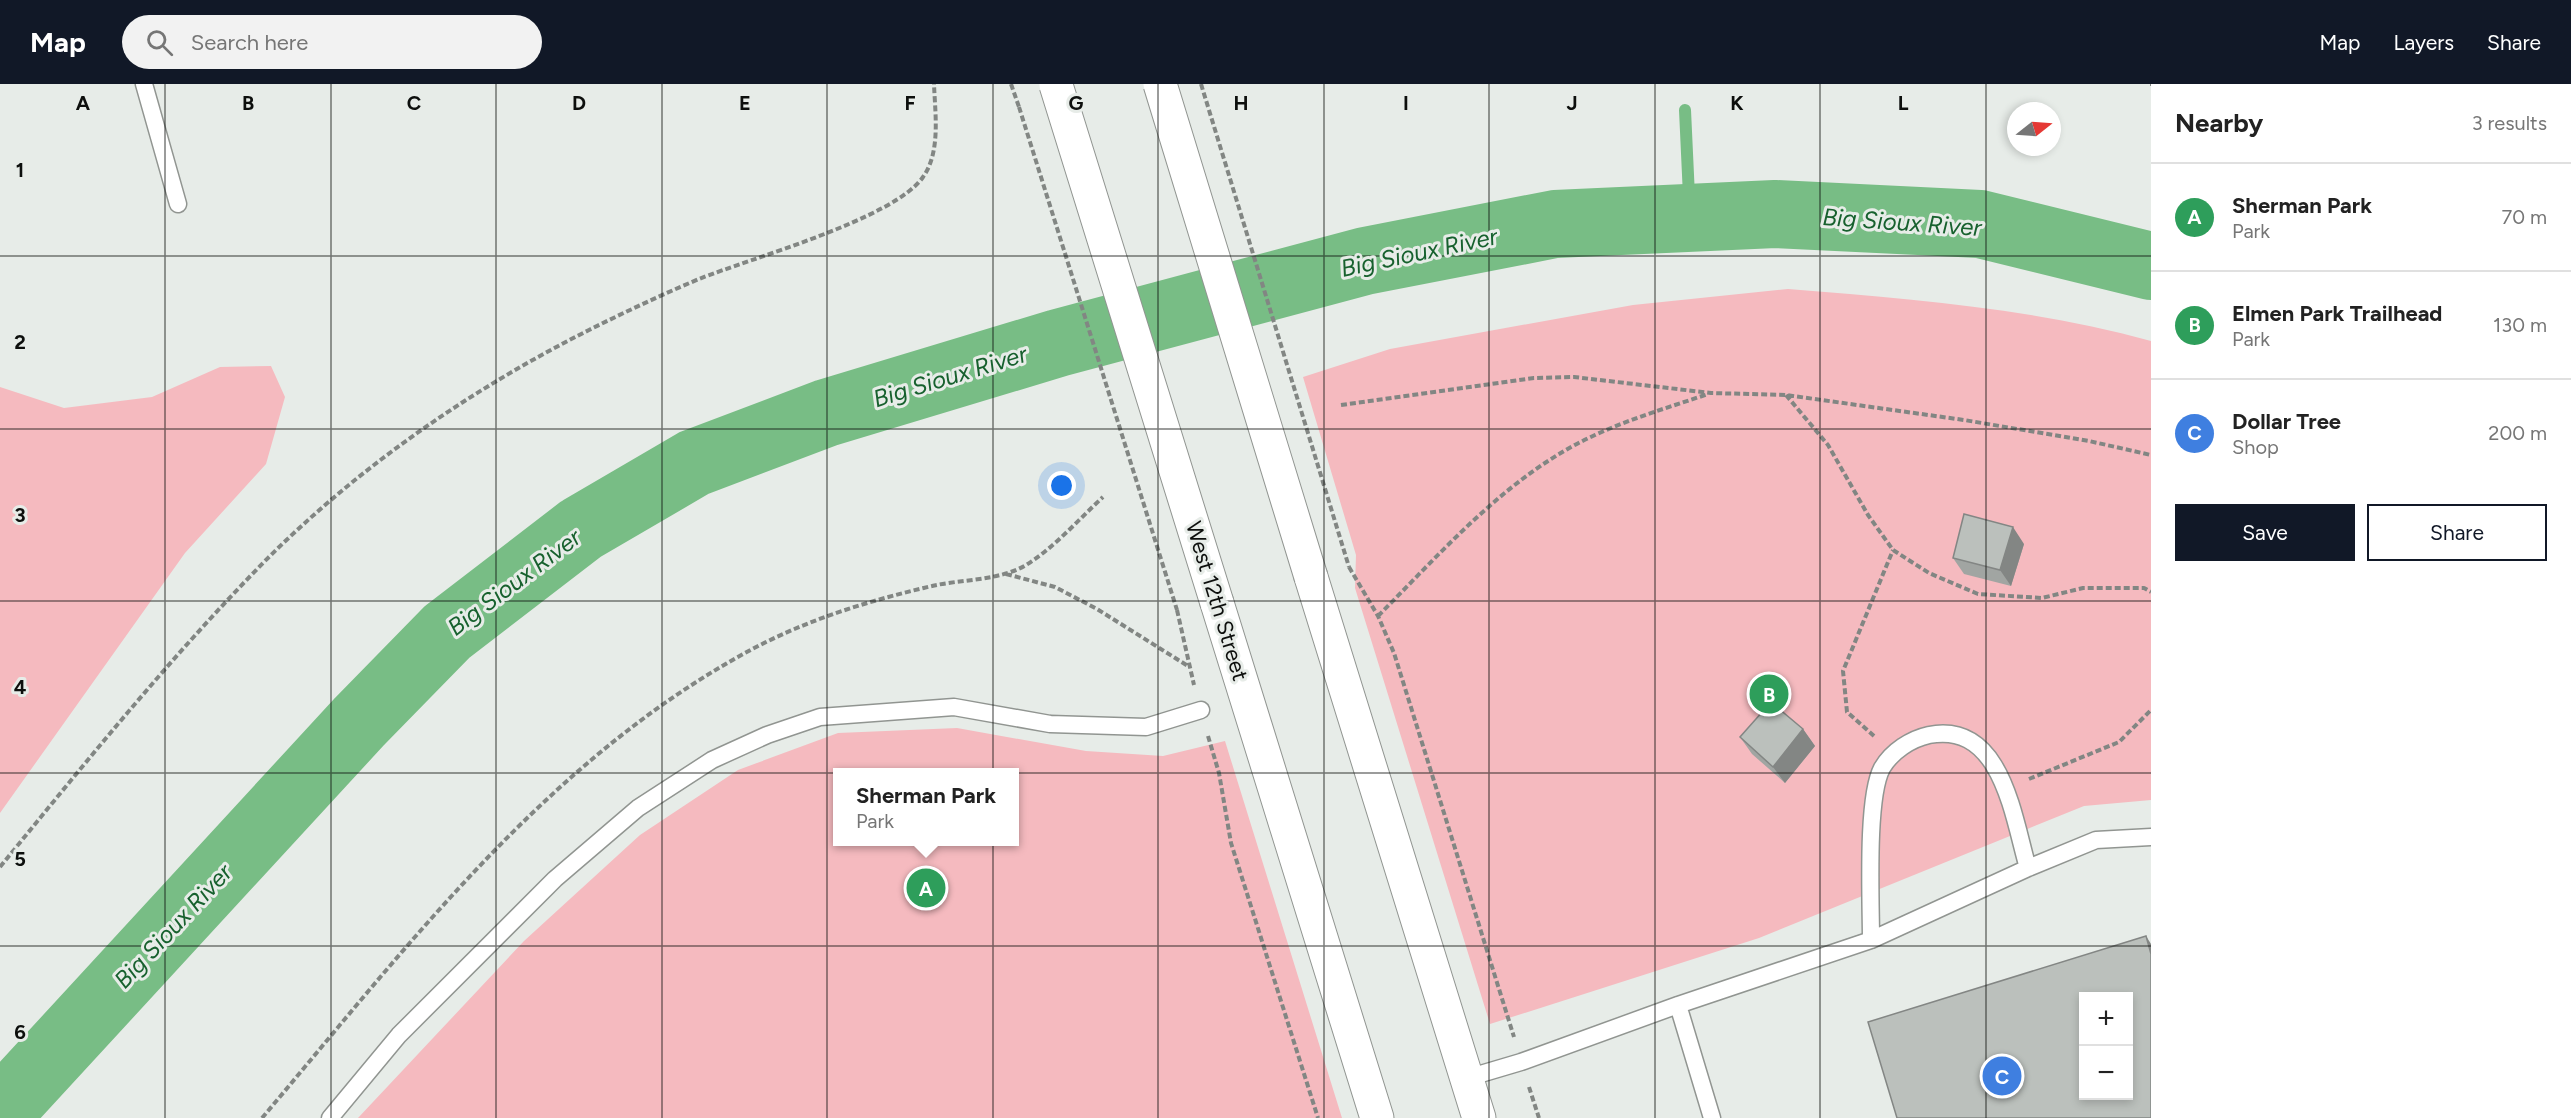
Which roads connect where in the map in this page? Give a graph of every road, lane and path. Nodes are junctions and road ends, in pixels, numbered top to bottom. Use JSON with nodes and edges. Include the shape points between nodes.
{"nodes":[{"id":1,"x":144,"y":84,"type":"edge"},
{"id":2,"x":934,"y":84,"type":"edge"},
{"id":3,"x":1011,"y":84,"type":"edge"},
{"id":4,"x":1160,"y":84,"type":"edge"},
{"id":5,"x":1201,"y":84,"type":"edge"},
{"id":6,"x":1056,"y":85,"type":"edge"},
{"id":7,"x":178,"y":204,"type":"dead end"},
{"id":8,"x":1711,"y":393,"type":"junction"},
{"id":9,"x":1786,"y":395,"type":"junction"},
{"id":10,"x":1341,"y":405,"type":"dead end"},
{"id":11,"x":2151,"y":455,"type":"edge"},
{"id":12,"x":1103,"y":497,"type":"dead end"},
{"id":13,"x":1893,"y":550,"type":"junction"},
{"id":14,"x":1006,"y":574,"type":"junction"},
{"id":15,"x":2151,"y":592,"type":"edge"},
{"id":16,"x":1378,"y":616,"type":"junction"},
{"id":17,"x":1188,"y":666,"type":"junction"},
{"id":18,"x":1201,"y":710,"type":"junction"},
{"id":19,"x":2151,"y":710,"type":"edge"},
{"id":20,"x":1894,"y":753,"type":"junction"},
{"id":21,"x":2004,"y":789,"type":"junction"},
{"id":22,"x":2151,"y":837,"type":"edge"},
{"id":23,"x":0,"y":867,"type":"edge"},
{"id":24,"x":2028,"y":868,"type":"junction"},
{"id":25,"x":1871,"y":939,"type":"junction"},
{"id":26,"x":1678,"y":1005,"type":"junction"},
{"id":27,"x":1521,"y":1062,"type":"junction"},
{"id":28,"x":1467,"y":1078,"type":"junction"},
{"id":29,"x":262,"y":1118,"type":"edge"},
{"id":30,"x":330,"y":1118,"type":"edge"},
{"id":31,"x":1318,"y":1118,"type":"edge"},
{"id":32,"x":1377,"y":1118,"type":"edge"},
{"id":33,"x":1479,"y":1118,"type":"edge"},
{"id":34,"x":1539,"y":1118,"type":"edge"},
{"id":35,"x":1712,"y":1118,"type":"edge"}],
"edges":[{"from":1,"to":7,"type":"lane"},
{"from":2,"to":23,"type":"path","via":[[933,159],[923,178],[903,197],[870,215],[699,279],[549,350],[420,431],[357,480],[265,561],[150,685]]},
{"from":3,"to":17,"type":"path","bridge":true,"via":[[1177,610]]},
{"from":4,"to":28,"type":"main road","bridge":true},
{"from":5,"to":16,"type":"path","bridge":true,"via":[[1349,567]]},
{"from":6,"to":32,"type":"main road","name":"West 12th Street","bridge":true},
{"from":8,"to":9,"type":"path"},
{"from":8,"to":10,"type":"path","via":[[1574,377],[1534,378]]},
{"from":8,"to":16,"type":"path","via":[[1595,435],[1552,458],[1500,496]]},
{"from":9,"to":11,"type":"path","via":[[1975,422]]},
{"from":9,"to":13,"type":"path","via":[[1828,445]]},
{"from":12,"to":14,"type":"path","via":[[1051,546],[1025,566]]},
{"from":13,"to":15,"type":"path","via":[[1929,573],[1978,594],[2042,598],[2083,588],[2144,588]]},
{"from":13,"to":20,"type":"path","via":[[1843,671],[1847,712]]},
{"from":14,"to":17,"type":"path","via":[[1054,587]]},
{"from":14,"to":29,"type":"path","via":[[871,601],[812,622],[746,652],[621,735],[471,872]]},
{"from":16,"to":27,"type":"path","via":[[1394,653]]},
{"from":17,"to":18,"type":"path"},
{"from":18,"to":30,"type":"lane","via":[[1146,727],[1050,724],[954,707],[820,717],[712,760],[638,808],[555,879],[399,1035]]},
{"from":18,"to":31,"type":"path","via":[[1219,773],[1231,843]]},
{"from":19,"to":21,"type":"path","via":[[2120,742]]},
{"from":20,"to":21,"type":"lane","via":[[1916,738],[1938,733],[1975,741],[1990,756]]},
{"from":20,"to":25,"type":"lane","via":[[1882,769],[1873,801]]},
{"from":21,"to":24,"type":"lane"},
{"from":22,"to":24,"type":"lane","via":[[2096,840]]},
{"from":24,"to":25,"type":"lane"},
{"from":25,"to":26,"type":"lane"},
{"from":26,"to":27,"type":"lane"},
{"from":26,"to":35,"type":"lane"},
{"from":27,"to":28,"type":"lane"},
{"from":27,"to":34,"type":"path"},
{"from":28,"to":33,"type":"main road"}]}
